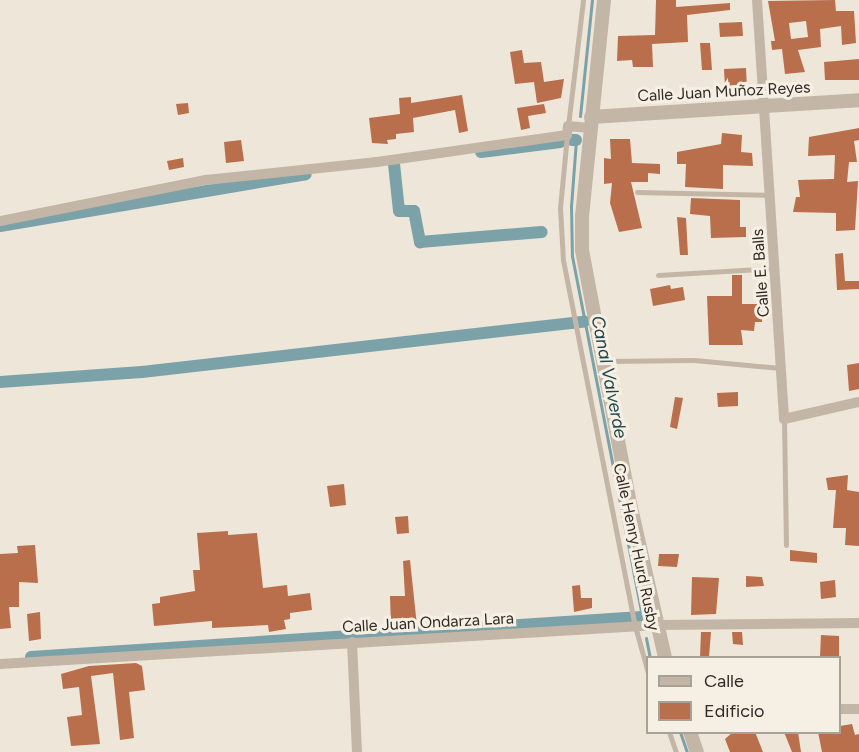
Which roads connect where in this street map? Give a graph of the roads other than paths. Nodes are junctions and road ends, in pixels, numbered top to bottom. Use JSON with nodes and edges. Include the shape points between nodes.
{"nodes":[{"id":1,"x":583,"y":0,"type":"edge"},
{"id":2,"x":604,"y":0,"type":"edge"},
{"id":3,"x":757,"y":0,"type":"edge"},
{"id":4,"x":859,"y":100,"type":"edge"},
{"id":5,"x":765,"y":107,"type":"junction"},
{"id":6,"x":590,"y":122,"type":"junction"},
{"id":7,"x":568,"y":131,"type":"junction"},
{"id":8,"x":637,"y":192,"type":"dead end"},
{"id":9,"x":770,"y":195,"type":"junction"},
{"id":10,"x":0,"y":221,"type":"edge"},
{"id":11,"x":775,"y":268,"type":"junction"},
{"id":12,"x":658,"y":275,"type":"dead end"},
{"id":13,"x":602,"y":361,"type":"junction"},
{"id":14,"x":783,"y":368,"type":"junction"},
{"id":15,"x":859,"y":402,"type":"edge"},
{"id":16,"x":784,"y":419,"type":"junction"},
{"id":17,"x":786,"y":545,"type":"dead end"},
{"id":18,"x":859,"y":623,"type":"edge"},
{"id":19,"x":659,"y":625,"type":"junction"},
{"id":20,"x":635,"y":626,"type":"junction"},
{"id":21,"x":352,"y":642,"type":"junction"},
{"id":22,"x":665,"y":656,"type":"edge"},
{"id":23,"x":0,"y":664,"type":"edge"},
{"id":24,"x":646,"y":666,"type":"edge"},
{"id":25,"x":841,"y":709,"type":"edge"},
{"id":26,"x":859,"y":709,"type":"edge"},
{"id":27,"x":670,"y":734,"type":"edge"},
{"id":28,"x":691,"y":734,"type":"edge"},
{"id":29,"x":357,"y":752,"type":"edge"},
{"id":30,"x":676,"y":752,"type":"edge"},
{"id":31,"x":697,"y":752,"type":"edge"}],
"edges":[{"from":1,"to":7,"type":"lane","name":"Calle Henry Hurd Rusby"},
{"from":2,"to":6,"type":"street","name":"Calle Henry Hurd Rusby"},
{"from":3,"to":5,"type":"street","name":"Calle E. Balls"},
{"from":4,"to":5,"type":"street","name":"Calle Juan Muñoz Reyes"},
{"from":5,"to":6,"type":"street","name":"Calle Juan Muñoz Reyes"},
{"from":5,"to":9,"type":"street","name":"Calle E. Balls"},
{"from":6,"to":7,"type":"street"},
{"from":6,"to":13,"type":"street","name":"Calle Henry Hurd Rusby","via":[[582,250]]},
{"from":7,"to":10,"type":"street","via":[[206,180]]},
{"from":7,"to":20,"type":"lane","name":"Calle Henry Hurd Rusby","via":[[560,208],[563,260]]},
{"from":8,"to":9,"type":"lane"},
{"from":9,"to":11,"type":"street","name":"Calle E. Balls"},
{"from":11,"to":12,"type":"lane"},
{"from":11,"to":14,"type":"street","name":"Calle E. Balls"},
{"from":13,"to":14,"type":"lane","via":[[694,360]]},
{"from":13,"to":19,"type":"street","name":"Calle Henry Hurd Rusby"},
{"from":14,"to":16,"type":"street","name":"Calle E. Balls"},
{"from":15,"to":16,"type":"street"},
{"from":16,"to":17,"type":"lane","name":"Calle E. Balls"},
{"from":18,"to":19,"type":"street","name":"Calle Juan Ondarza Lara"},
{"from":19,"to":20,"type":"street","name":"Calle Juan Ondarza Lara"},
{"from":19,"to":22,"type":"street","name":"Calle Henry Hurd Rusby"},
{"from":20,"to":21,"type":"street","name":"Calle Juan Ondarza Lara"},
{"from":20,"to":24,"type":"lane","name":"Calle Henry Hurd Rusby"},
{"from":21,"to":23,"type":"street","name":"Calle Juan Ondarza Lara"},
{"from":21,"to":29,"type":"street"},
{"from":25,"to":26,"type":"street"},
{"from":27,"to":30,"type":"lane"},
{"from":28,"to":31,"type":"street"}]}
